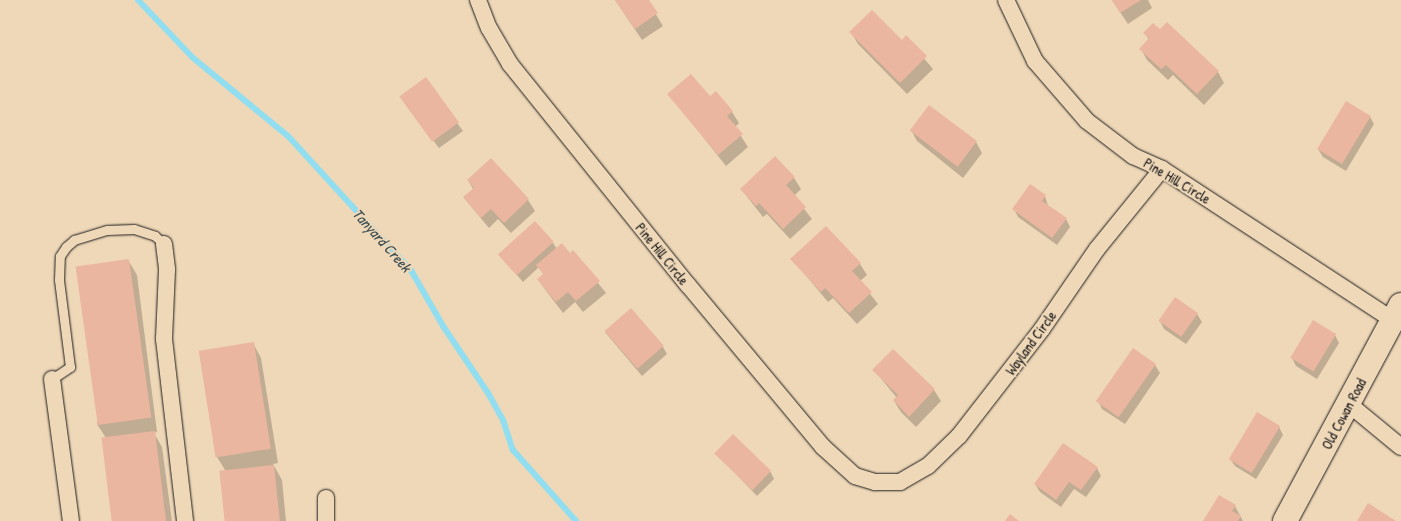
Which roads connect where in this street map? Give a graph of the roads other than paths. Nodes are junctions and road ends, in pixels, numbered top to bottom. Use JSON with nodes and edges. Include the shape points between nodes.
{"nodes":[{"id":1,"x":478,"y":0,"type":"edge"},
{"id":2,"x":1006,"y":0,"type":"edge"},
{"id":3,"x":1162,"y":169,"type":"junction"},
{"id":4,"x":164,"y":244,"type":"joint"},
{"id":5,"x":1397,"y":313,"type":"edge"},
{"id":6,"x":52,"y":379,"type":"joint"},
{"id":7,"x":1350,"y":405,"type":"junction"},
{"id":8,"x":1401,"y":447,"type":"edge"},
{"id":9,"x":875,"y":482,"type":"joint"},
{"id":10,"x":326,"y":498,"type":"dead end"},
{"id":11,"x":71,"y":521,"type":"edge"},
{"id":12,"x":185,"y":521,"type":"edge"},
{"id":13,"x":326,"y":521,"type":"edge"},
{"id":14,"x":1285,"y":521,"type":"edge"}],
"edges":[{"from":1,"to":9,"type":"street","name":"Pine Hill Circle","via":[[489,28],[510,64],[688,285],[823,447],[855,476]]},
{"from":2,"to":3,"type":"street","name":"Pine Hill Circle","via":[[1035,61],[1087,122],[1133,156]]},
{"from":3,"to":5,"type":"street","name":"Pine Hill Circle"},
{"from":3,"to":9,"type":"street","name":"Wayland Circle","via":[[1097,249],[1009,374],[959,436],[928,466],[900,482]]},
{"from":4,"to":6,"type":"lane","via":[[155,236],[107,230],[74,240],[66,247],[60,256],[58,280],[70,366]]},
{"from":4,"to":12,"type":"street","via":[[167,270],[164,339]]},
{"from":5,"to":7,"type":"street","name":"Old Cowan Road"},
{"from":6,"to":11,"type":"street"},
{"from":7,"to":8,"type":"street"},
{"from":7,"to":14,"type":"street","name":"Old Cowan Road"},
{"from":10,"to":13,"type":"street"}]}
